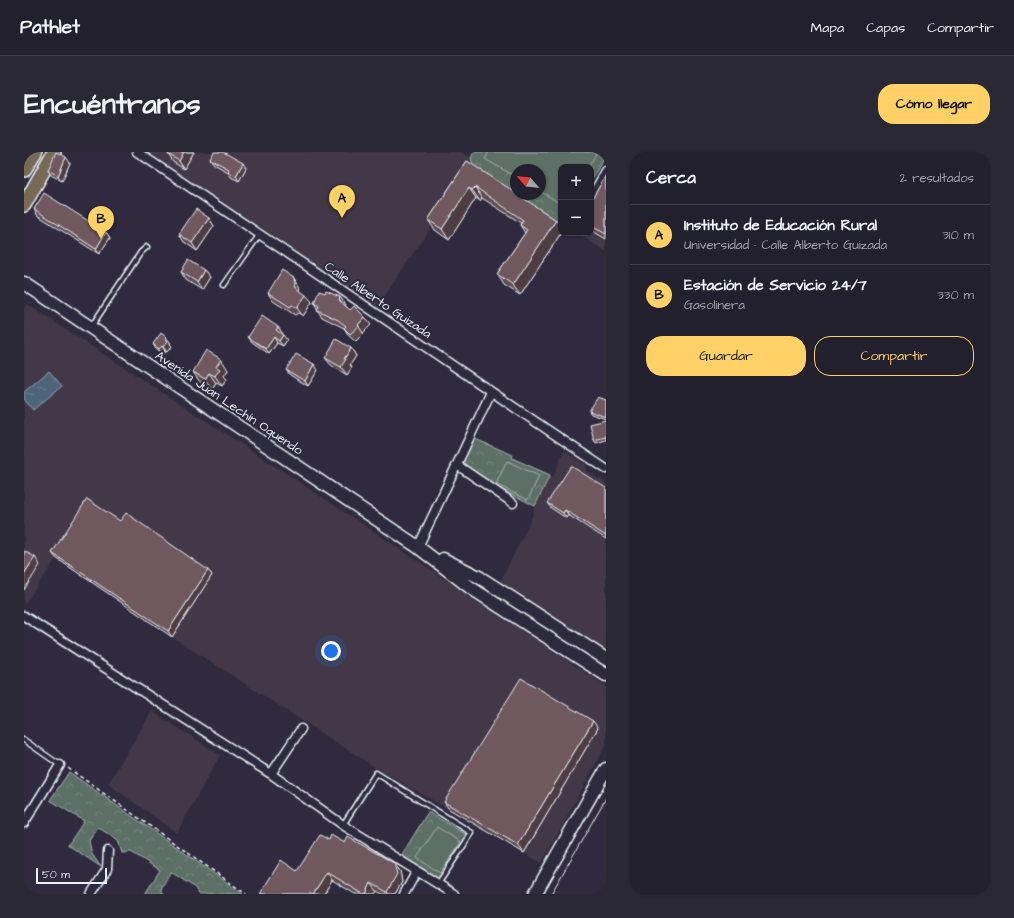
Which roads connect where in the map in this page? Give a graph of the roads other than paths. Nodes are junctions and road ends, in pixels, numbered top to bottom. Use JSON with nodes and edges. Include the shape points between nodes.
{"nodes":[{"id":1,"x":35,"y":152,"type":"edge"},
{"id":2,"x":54,"y":152,"type":"edge"},
{"id":3,"x":137,"y":152,"type":"edge"},
{"id":4,"x":24,"y":170,"type":"edge"},
{"id":5,"x":606,"y":171,"type":"edge"},
{"id":6,"x":594,"y":193,"type":"edge"},
{"id":7,"x":24,"y":205,"type":"edge"},
{"id":8,"x":260,"y":234,"type":"junction"},
{"id":9,"x":147,"y":247,"type":"dead end"},
{"id":10,"x":24,"y":283,"type":"edge"},
{"id":11,"x":224,"y":285,"type":"dead end"},
{"id":12,"x":91,"y":328,"type":"junction"},
{"id":13,"x":491,"y":392,"type":"junction"},
{"id":14,"x":457,"y":465,"type":"junction"},
{"id":15,"x":606,"y":469,"type":"edge"},
{"id":16,"x":513,"y":503,"type":"dead end"},
{"id":17,"x":418,"y":547,"type":"junction"},
{"id":18,"x":24,"y":616,"type":"edge"},
{"id":19,"x":606,"y":659,"type":"edge"},
{"id":20,"x":606,"y":674,"type":"edge"},
{"id":21,"x":301,"y":729,"type":"dead end"},
{"id":22,"x":24,"y":740,"type":"edge"},
{"id":23,"x":60,"y":765,"type":"joint"},
{"id":24,"x":606,"y":769,"type":"edge"},
{"id":25,"x":271,"y":774,"type":"junction"},
{"id":26,"x":24,"y":823,"type":"edge"},
{"id":27,"x":343,"y":825,"type":"junction"},
{"id":28,"x":108,"y":850,"type":"dead end"},
{"id":29,"x":417,"y":871,"type":"junction"},
{"id":30,"x":438,"y":884,"type":"junction"},
{"id":31,"x":91,"y":894,"type":"edge"},
{"id":32,"x":404,"y":894,"type":"edge"},
{"id":33,"x":454,"y":894,"type":"edge"},
{"id":34,"x":534,"y":894,"type":"edge"}],
"edges":[{"from":1,"to":4,"type":"main road"},
{"from":2,"to":7,"type":"main road"},
{"from":3,"to":8,"type":"street","name":"Calle Alberto Guizada"},
{"from":5,"to":6,"type":"street"},
{"from":8,"to":11,"type":"lane"},
{"from":8,"to":13,"type":"street","name":"Calle Alberto Guizada"},
{"from":9,"to":12,"type":"lane","via":[[141,252]]},
{"from":10,"to":12,"type":"street","name":"Avenida Juan Lechín Oquendo"},
{"from":12,"to":17,"type":"street","name":"Avenida Juan Lechín Oquendo"},
{"from":13,"to":14,"type":"street"},
{"from":13,"to":15,"type":"street","name":"Calle Alberto Guizada"},
{"from":14,"to":16,"type":"street"},
{"from":14,"to":17,"type":"street"},
{"from":17,"to":19,"type":"street","name":"Avenida Juan Lechín Oquendo","via":[[479,577]]},
{"from":17,"to":20,"type":"street","name":"Avenida Juan Lechín Oquendo","via":[[471,588]]},
{"from":18,"to":25,"type":"street"},
{"from":21,"to":25,"type":"street"},
{"from":22,"to":23,"type":"lane"},
{"from":23,"to":26,"type":"street"},
{"from":24,"to":34,"type":"street"},
{"from":25,"to":27,"type":"street"},
{"from":27,"to":29,"type":"street"},
{"from":27,"to":30,"type":"lane","via":[[376,773],[442,813],[472,833]]},
{"from":28,"to":31,"type":"street","via":[[107,869]]},
{"from":29,"to":30,"type":"street"},
{"from":29,"to":32,"type":"street"},
{"from":30,"to":33,"type":"street"}]}
